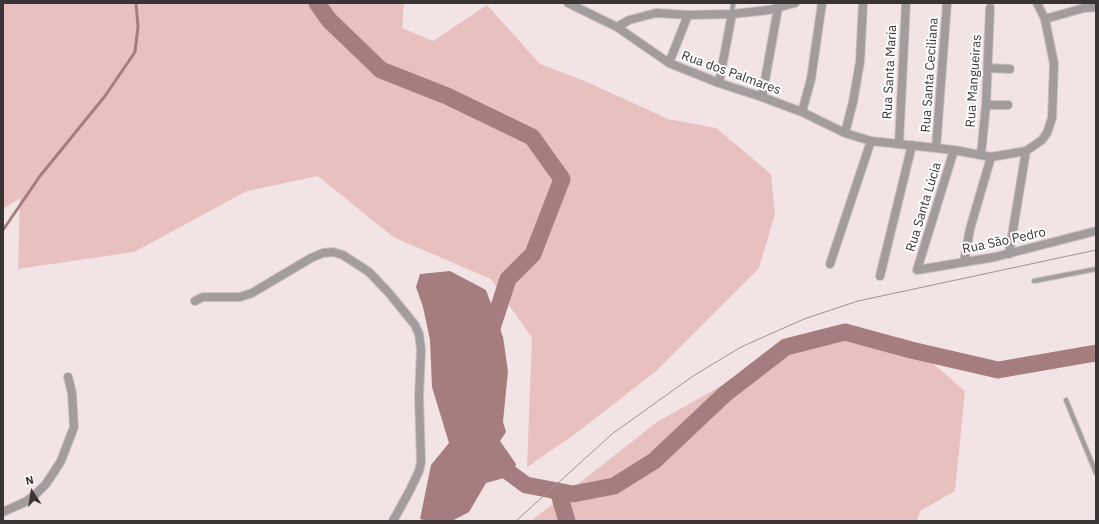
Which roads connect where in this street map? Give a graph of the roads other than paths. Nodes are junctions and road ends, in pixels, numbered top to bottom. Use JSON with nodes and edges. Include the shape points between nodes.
{"nodes":[{"id":1,"x":568,"y":3,"type":"edge"},
{"id":2,"x":733,"y":3,"type":"edge"},
{"id":3,"x":795,"y":3,"type":"edge"},
{"id":4,"x":822,"y":3,"type":"edge"},
{"id":5,"x":863,"y":3,"type":"edge"},
{"id":6,"x":906,"y":3,"type":"edge"},
{"id":7,"x":947,"y":3,"type":"edge"},
{"id":8,"x":1037,"y":3,"type":"edge"},
{"id":9,"x":769,"y":6,"type":"edge"},
{"id":10,"x":1096,"y":7,"type":"edge"},
{"id":11,"x":778,"y":8,"type":"junction"},
{"id":12,"x":990,"y":8,"type":"dead end"},
{"id":13,"x":732,"y":14,"type":"junction"},
{"id":14,"x":688,"y":15,"type":"junction"},
{"id":15,"x":1045,"y":19,"type":"junction"},
{"id":16,"x":617,"y":27,"type":"junction"},
{"id":17,"x":669,"y":62,"type":"junction"},
{"id":18,"x":988,"y":68,"type":"junction"},
{"id":19,"x":1010,"y":69,"type":"dead end"},
{"id":20,"x":719,"y":83,"type":"junction"},
{"id":21,"x":762,"y":97,"type":"junction"},
{"id":22,"x":986,"y":105,"type":"junction"},
{"id":23,"x":1008,"y":105,"type":"dead end"},
{"id":24,"x":802,"y":112,"type":"junction"},
{"id":25,"x":845,"y":133,"type":"junction"},
{"id":26,"x":871,"y":141,"type":"junction"},
{"id":27,"x":899,"y":143,"type":"junction"},
{"id":28,"x":912,"y":145,"type":"junction"},
{"id":29,"x":936,"y":148,"type":"junction"},
{"id":30,"x":954,"y":150,"type":"junction"},
{"id":31,"x":1026,"y":151,"type":"junction"},
{"id":32,"x":981,"y":155,"type":"junction"},
{"id":33,"x":991,"y":157,"type":"junction"},
{"id":34,"x":1096,"y":231,"type":"edge"},
{"id":35,"x":1009,"y":254,"type":"junction"},
{"id":36,"x":964,"y":262,"type":"junction"},
{"id":37,"x":830,"y":264,"type":"dead end"},
{"id":38,"x":1096,"y":269,"type":"edge"},
{"id":39,"x":917,"y":270,"type":"joint"},
{"id":40,"x":880,"y":276,"type":"dead end"},
{"id":41,"x":1034,"y":281,"type":"dead end"},
{"id":42,"x":195,"y":301,"type":"dead end"},
{"id":43,"x":68,"y":377,"type":"dead end"},
{"id":44,"x":1066,"y":400,"type":"dead end"},
{"id":45,"x":1096,"y":473,"type":"edge"},
{"id":46,"x":3,"y":512,"type":"edge"},
{"id":47,"x":393,"y":521,"type":"edge"}],
"edges":[{"from":1,"to":16,"type":"street","name":"Rua dos Palmares"},
{"from":2,"to":13,"type":"lane"},
{"from":3,"to":11,"type":"street"},
{"from":4,"to":24,"type":"street","via":[[811,79]]},
{"from":5,"to":25,"type":"street","via":[[860,62]]},
{"from":6,"to":27,"type":"street","name":"Rua Santa Maria"},
{"from":7,"to":29,"type":"street","name":"Rua Santa Ceciliana"},
{"from":8,"to":15,"type":"street","name":"Rua dos Palmares"},
{"from":9,"to":11,"type":"street"},
{"from":9,"to":13,"type":"street"},
{"from":10,"to":15,"type":"street"},
{"from":11,"to":21,"type":"street"},
{"from":12,"to":18,"type":"street","name":"Rua Mangueiras"},
{"from":13,"to":14,"type":"street"},
{"from":13,"to":20,"type":"street"},
{"from":14,"to":16,"type":"street","via":[[642,15]]},
{"from":14,"to":17,"type":"street"},
{"from":15,"to":31,"type":"street","name":"Rua dos Palmares","via":[[1054,64],[1052,118],[1042,140]]},
{"from":16,"to":17,"type":"street","name":"Rua dos Palmares"},
{"from":17,"to":20,"type":"street","name":"Rua dos Palmares"},
{"from":18,"to":19,"type":"street"},
{"from":18,"to":22,"type":"street","name":"Rua Mangueiras"},
{"from":20,"to":21,"type":"street","name":"Rua dos Palmares"},
{"from":21,"to":24,"type":"street","name":"Rua dos Palmares"},
{"from":22,"to":23,"type":"street"},
{"from":22,"to":32,"type":"street","name":"Rua Mangueiras"},
{"from":24,"to":25,"type":"street","name":"Rua dos Palmares"},
{"from":25,"to":26,"type":"street","name":"Rua dos Palmares"},
{"from":26,"to":27,"type":"street","name":"Rua dos Palmares"},
{"from":26,"to":37,"type":"street"},
{"from":27,"to":28,"type":"street","name":"Rua dos Palmares"},
{"from":28,"to":29,"type":"street","name":"Rua dos Palmares"},
{"from":28,"to":40,"type":"street"},
{"from":29,"to":30,"type":"street","name":"Rua dos Palmares"},
{"from":30,"to":32,"type":"street","name":"Rua dos Palmares"},
{"from":30,"to":39,"type":"street","name":"Rua Santa Lúcia"},
{"from":31,"to":33,"type":"street","name":"Rua dos Palmares"},
{"from":31,"to":35,"type":"street"},
{"from":32,"to":33,"type":"street","name":"Rua dos Palmares"},
{"from":33,"to":36,"type":"street","via":[[970,229]]},
{"from":34,"to":35,"type":"street","name":"Rua São Pedro"},
{"from":35,"to":36,"type":"street","name":"Rua São Pedro"},
{"from":36,"to":39,"type":"street","name":"Rua São Pedro"},
{"from":38,"to":41,"type":"lane"},
{"from":42,"to":47,"type":"street","via":[[204,297],[233,297],[252,293],[311,258],[333,252],[343,255],[369,272],[389,293],[415,325],[421,350],[421,462],[413,484]]},
{"from":43,"to":46,"type":"street","via":[[72,393],[74,427],[61,461],[46,484],[35,495]]},
{"from":44,"to":45,"type":"lane"}]}
